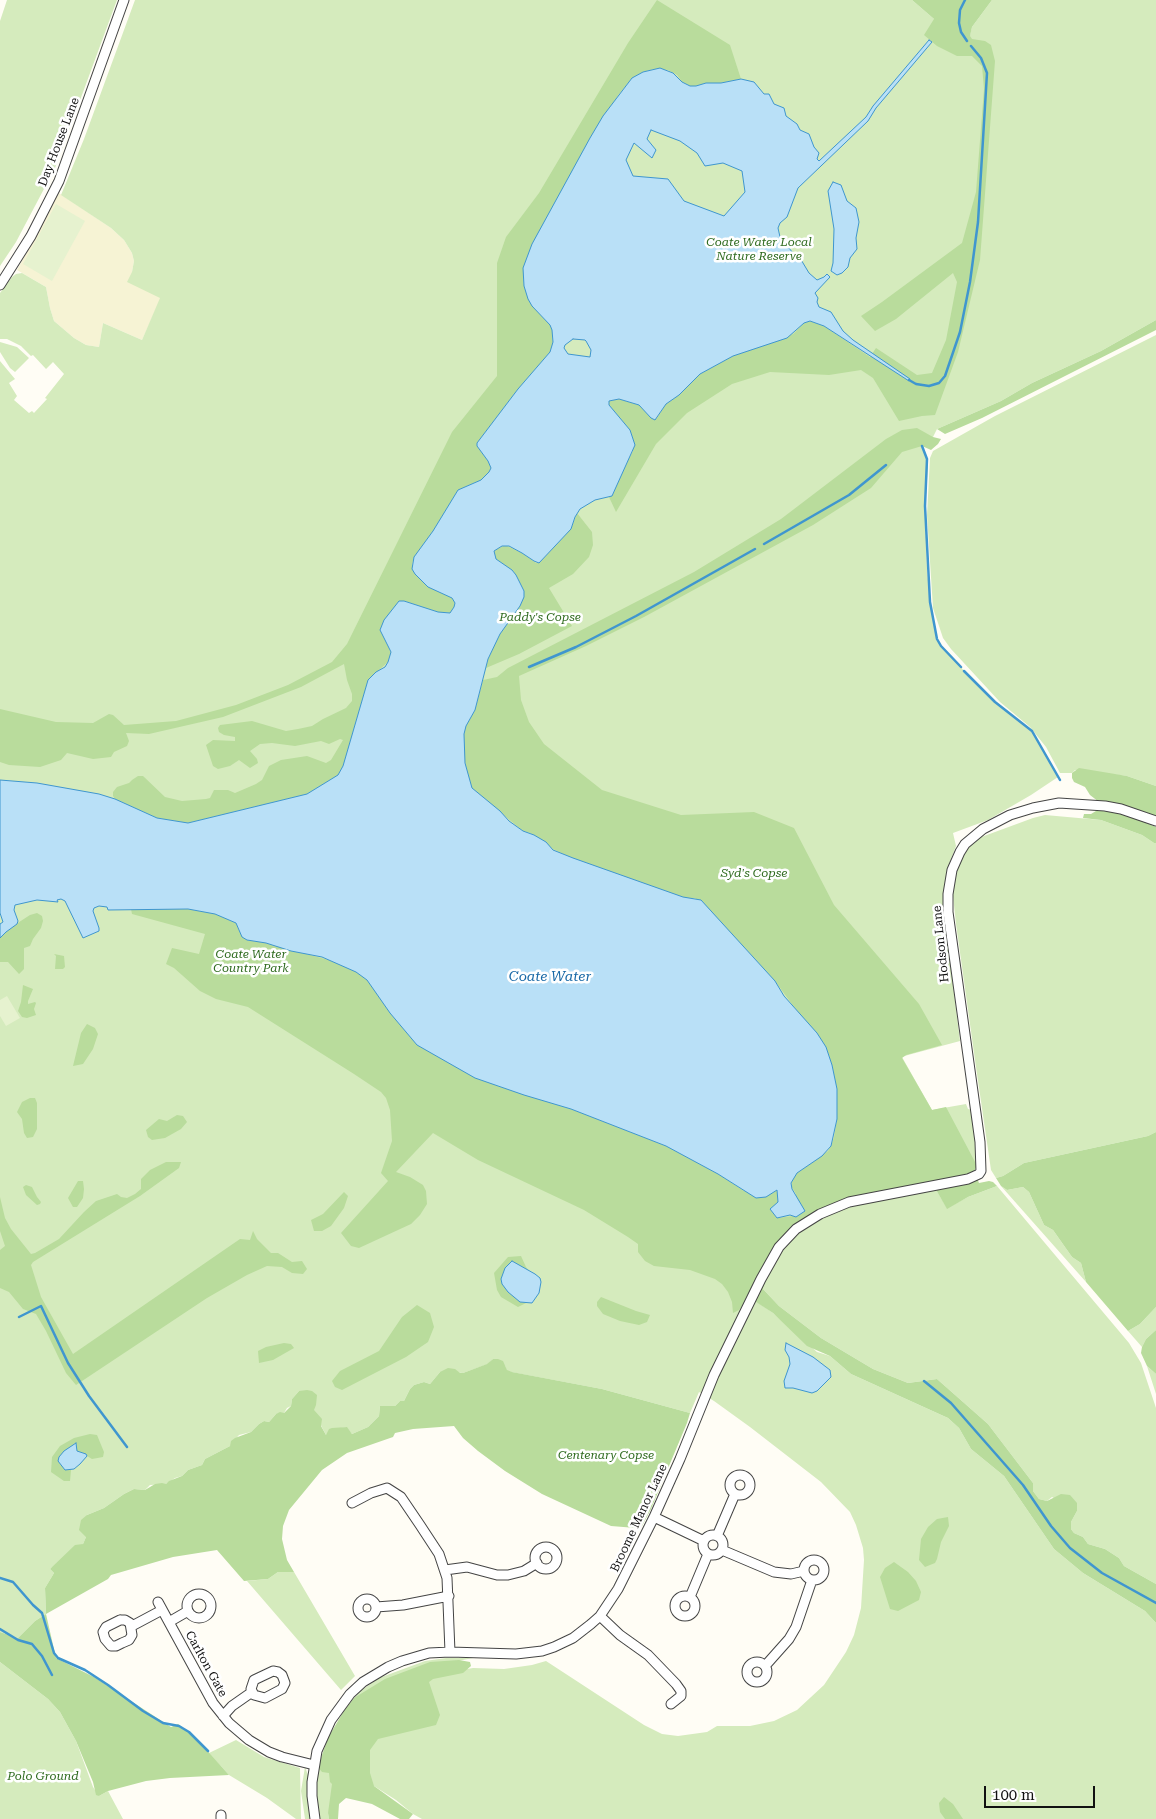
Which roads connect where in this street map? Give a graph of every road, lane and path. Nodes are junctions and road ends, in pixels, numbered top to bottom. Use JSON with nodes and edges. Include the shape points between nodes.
{"nodes":[{"id":1,"x":124,"y":0,"type":"edge"},
{"id":2,"x":0,"y":286,"type":"edge"},
{"id":3,"x":1156,"y":821,"type":"edge"},
{"id":4,"x":968,"y":1179,"type":"joint"},
{"id":5,"x":735,"y":1494,"type":"dead end"},
{"id":6,"x":352,"y":1503,"type":"dead end"},
{"id":7,"x":654,"y":1517,"type":"junction"},
{"id":8,"x":717,"y":1536,"type":"junction"},
{"id":9,"x":704,"y":1541,"type":"junction"},
{"id":10,"x":722,"y":1550,"type":"junction"},
{"id":11,"x":708,"y":1554,"type":"junction"},
{"id":12,"x":537,"y":1562,"type":"dead end"},
{"id":13,"x":445,"y":1570,"type":"junction"},
{"id":14,"x":804,"y":1571,"type":"junction"},
{"id":15,"x":812,"y":1580,"type":"junction"},
{"id":16,"x":449,"y":1596,"type":"junction"},
{"id":17,"x":690,"y":1596,"type":"dead end"},
{"id":18,"x":376,"y":1606,"type":"dead end"},
{"id":19,"x":188,"y":1612,"type":"dead end"},
{"id":20,"x":600,"y":1616,"type":"junction"},
{"id":21,"x":169,"y":1622,"type":"junction"},
{"id":22,"x":132,"y":1626,"type":"dead end"},
{"id":23,"x":450,"y":1652,"type":"junction"},
{"id":24,"x":765,"y":1666,"type":"dead end"},
{"id":25,"x":252,"y":1692,"type":"dead end"},
{"id":26,"x":671,"y":1704,"type":"dead end"},
{"id":27,"x":223,"y":1716,"type":"junction"},
{"id":28,"x":314,"y":1765,"type":"junction"},
{"id":29,"x":315,"y":1819,"type":"edge"}],
"edges":[{"from":1,"to":2,"type":"street","name":"Day House Lane","via":[[59,181],[31,236]]},
{"from":3,"to":4,"type":"street","name":"Hodson Lane","via":[[1105,806],[1075,803],[1044,806],[995,822],[972,837],[960,852],[950,881],[948,912],[982,1168],[979,1174]]},
{"from":4,"to":7,"type":"street","name":"Broome Manor Lane","via":[[849,1202],[820,1214],[787,1238],[772,1258],[718,1367]]},
{"from":5,"to":8,"type":"street"},
{"from":6,"to":13,"type":"street","via":[[363,1502],[383,1488],[397,1493],[439,1554]]},
{"from":7,"to":9,"type":"street"},
{"from":7,"to":20,"type":"street","name":"Broome Manor Lane","via":[[618,1589]]},
{"from":8,"to":9,"type":"street","via":[[711,1535]]},
{"from":8,"to":10,"type":"street","via":[[722,1542]]},
{"from":9,"to":11,"type":"street"},
{"from":10,"to":11,"type":"street"},
{"from":10,"to":14,"type":"street","via":[[774,1572],[790,1574]]},
{"from":11,"to":17,"type":"street"},
{"from":12,"to":13,"type":"street","via":[[508,1575],[467,1566]]},
{"from":13,"to":16,"type":"street"},
{"from":14,"to":15,"type":"street"},
{"from":14,"to":15,"type":"street","via":[[809,1561],[820,1562],[824,1573]]},
{"from":15,"to":24,"type":"street","via":[[796,1627]]},
{"from":16,"to":18,"type":"street","via":[[403,1606]]},
{"from":16,"to":23,"type":"street"},
{"from":19,"to":21,"type":"street","name":"Carlton Gate"},
{"from":20,"to":23,"type":"street","name":"Broome Manor Lane","via":[[573,1638],[542,1651],[516,1654]]},
{"from":20,"to":26,"type":"street","via":[[638,1646],[676,1684],[681,1696]]},
{"from":21,"to":22,"type":"street","name":"Carlton Gate","via":[[160,1606]]},
{"from":21,"to":27,"type":"street","name":"Carlton Gate"},
{"from":23,"to":28,"type":"street","name":"Broome Manor Lane","via":[[402,1660],[364,1682],[350,1694],[331,1720]]},
{"from":25,"to":27,"type":"street","name":"Carlton Gate"},
{"from":27,"to":28,"type":"street","name":"Carlton Gate","via":[[238,1732],[260,1747],[282,1757]]},
{"from":28,"to":29,"type":"street","name":"Broome Manor Lane","via":[[312,1796]]}]}
